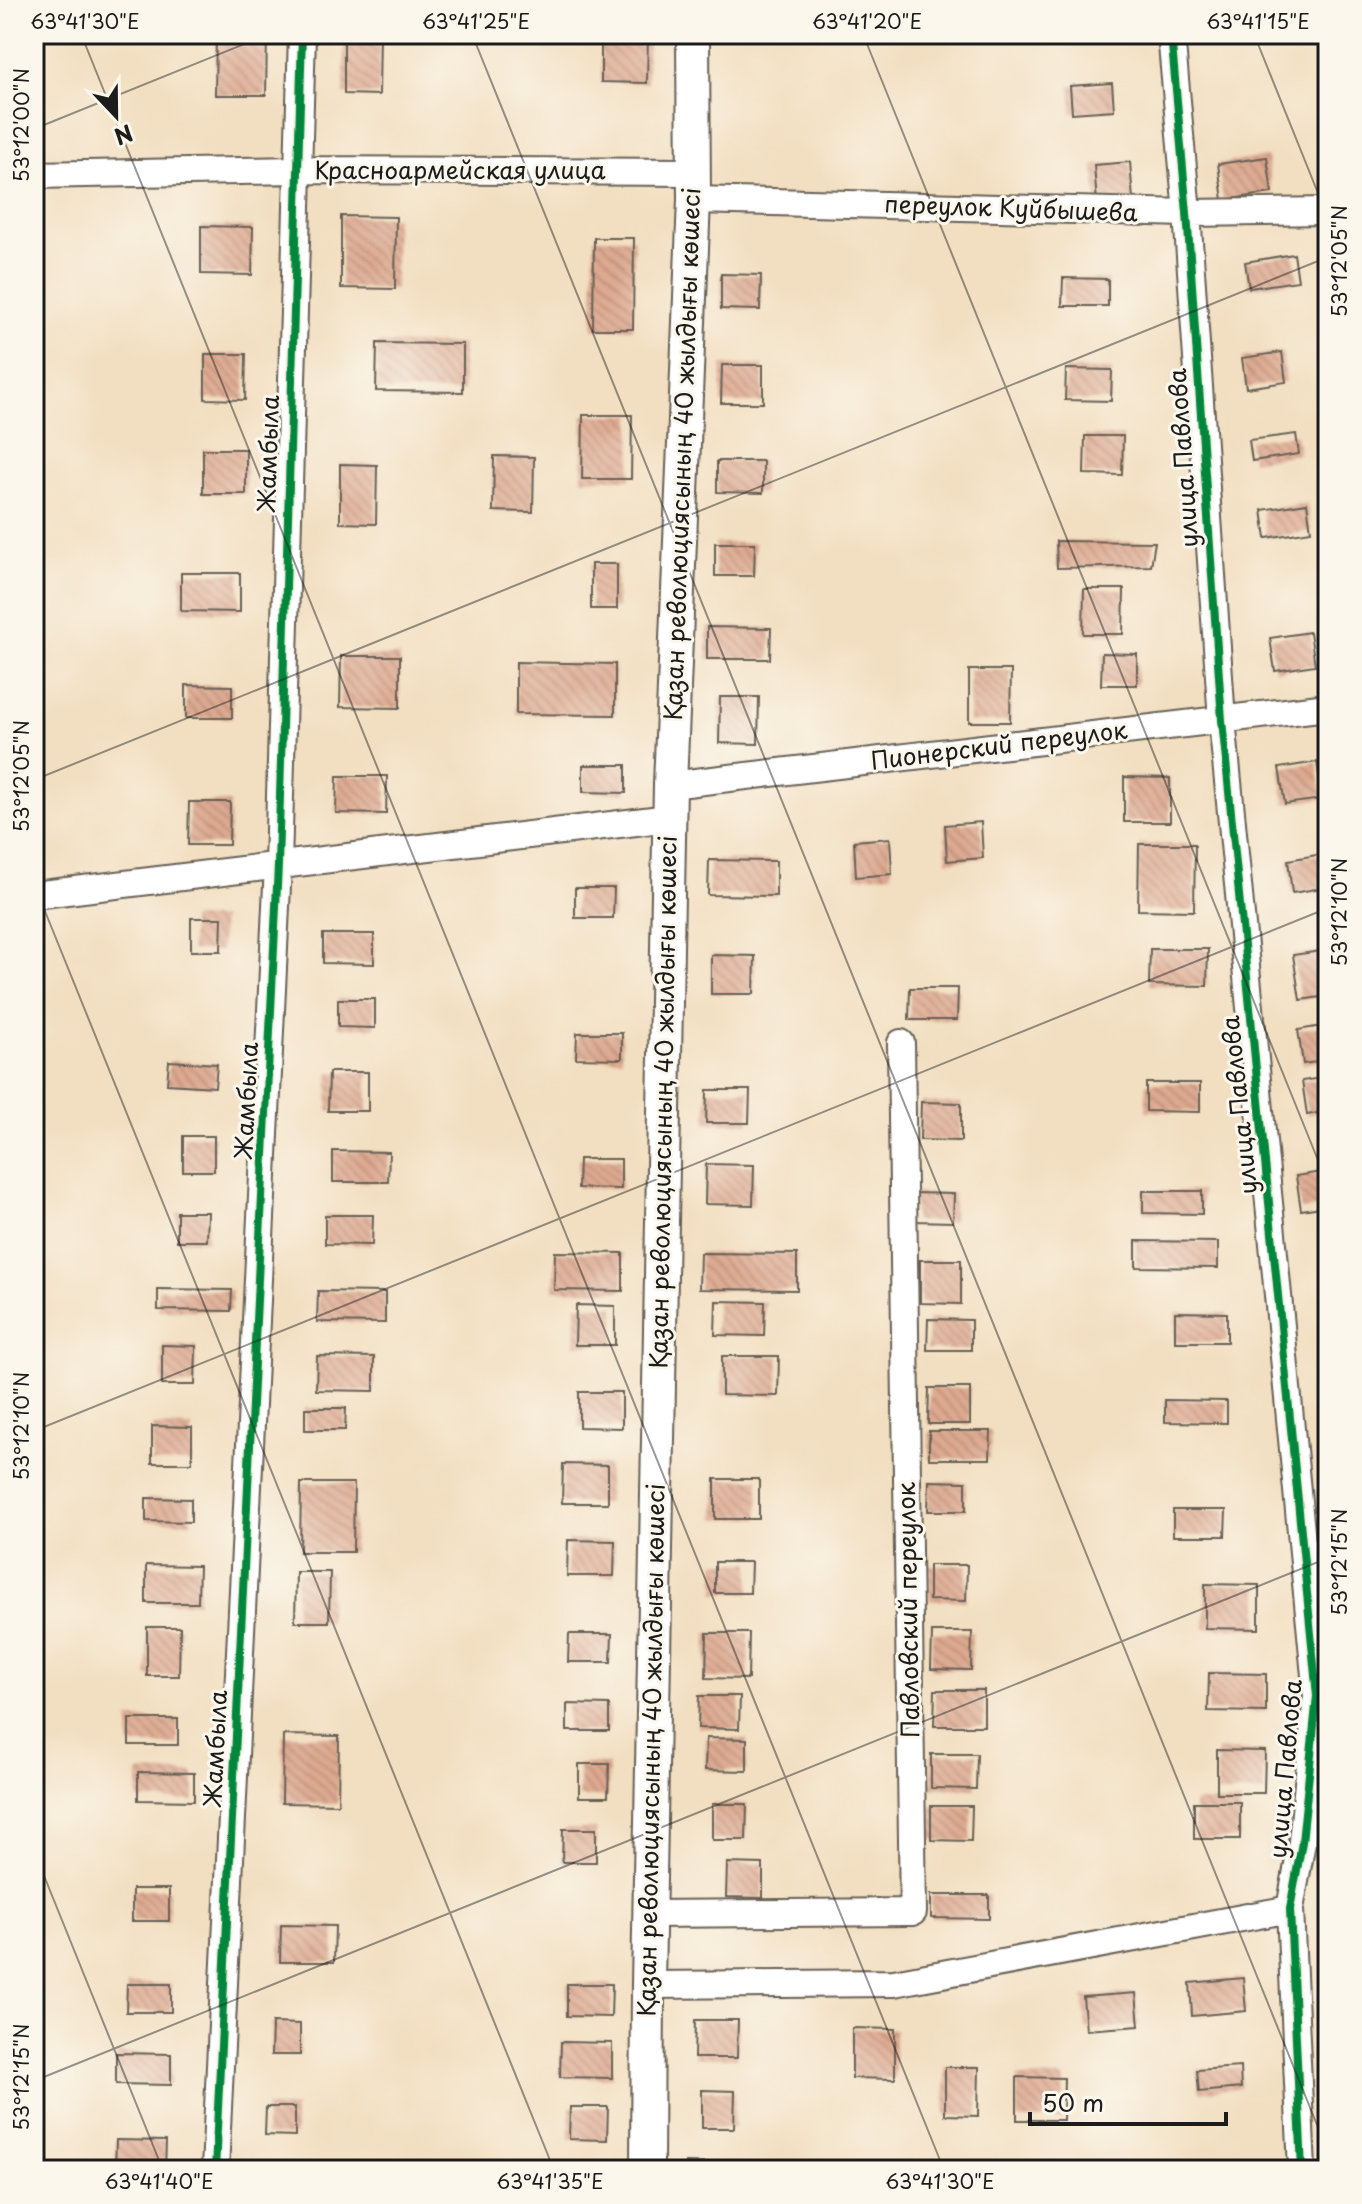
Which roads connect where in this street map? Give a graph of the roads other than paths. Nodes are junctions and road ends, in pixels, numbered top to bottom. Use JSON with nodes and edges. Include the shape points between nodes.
{"nodes":[{"id":1,"x":302,"y":34,"type":"edge"},
{"id":2,"x":693,"y":34,"type":"edge"},
{"id":3,"x":1171,"y":34,"type":"edge"},
{"id":4,"x":297,"y":170,"type":"junction"},
{"id":5,"x":34,"y":175,"type":"edge"},
{"id":6,"x":694,"y":186,"type":"junction"},
{"id":7,"x":1328,"y":211,"type":"edge"},
{"id":8,"x":1187,"y":213,"type":"junction"},
{"id":9,"x":1328,"y":707,"type":"edge"},
{"id":10,"x":1222,"y":720,"type":"junction"},
{"id":11,"x":670,"y":785,"type":"junction"},
{"id":12,"x":669,"y":818,"type":"junction"},
{"id":13,"x":278,"y":865,"type":"junction"},
{"id":14,"x":34,"y":895,"type":"edge"},
{"id":15,"x":901,"y":1043,"type":"dead end"},
{"id":16,"x":1328,"y":1836,"type":"edge"},
{"id":17,"x":1302,"y":1842,"type":"junction"},
{"id":18,"x":1290,"y":1909,"type":"junction"},
{"id":19,"x":649,"y":1914,"type":"junction"},
{"id":20,"x":648,"y":1985,"type":"junction"},
{"id":21,"x":215,"y":2170,"type":"edge"},
{"id":22,"x":647,"y":2170,"type":"edge"},
{"id":23,"x":1302,"y":2170,"type":"edge"}],
"edges":[{"from":1,"to":4,"type":"street","name":"Жамбыла"},
{"from":2,"to":6,"type":"street","name":"Қазан революциясының 40 жылдығы көшесі"},
{"from":3,"to":8,"type":"street","name":"улица Павлова"},
{"from":4,"to":5,"type":"street","name":"Красноармейская улица"},
{"from":4,"to":6,"type":"street","name":"Красноармейская улица"},
{"from":4,"to":13,"type":"street","name":"Жамбыла"},
{"from":6,"to":8,"type":"street","name":"переулок Куйбышева"},
{"from":6,"to":11,"type":"street","name":"Қазан революциясының 40 жылдығы көшесі"},
{"from":7,"to":8,"type":"street","name":"переулок Куйбышева"},
{"from":8,"to":10,"type":"street","name":"улица Павлова"},
{"from":9,"to":10,"type":"street","name":"Пионерский переулок"},
{"from":10,"to":11,"type":"street","name":"Пионерский переулок"},
{"from":10,"to":17,"type":"street","name":"улица Павлова","via":[[1317,1696]]},
{"from":11,"to":12,"type":"street","name":"Қазан революциясының 40 жылдығы көшесі"},
{"from":12,"to":13,"type":"street"},
{"from":12,"to":19,"type":"street","name":"Қазан революциясының 40 жылдығы көшесі"},
{"from":13,"to":14,"type":"street"},
{"from":13,"to":21,"type":"street","name":"Жамбыла"},
{"from":15,"to":19,"type":"street","name":"Павловский переулок","via":[[913,1912]]},
{"from":16,"to":17,"type":"street"},
{"from":17,"to":18,"type":"street","name":"улица Павлова"},
{"from":18,"to":20,"type":"street","via":[[894,1983]]},
{"from":18,"to":23,"type":"street","name":"улица Павлова"},
{"from":19,"to":20,"type":"street","name":"Қазан революциясының 40 жылдығы көшесі"},
{"from":20,"to":22,"type":"street","name":"Қазан революциясының 40 жылдығы көшесі"}]}
